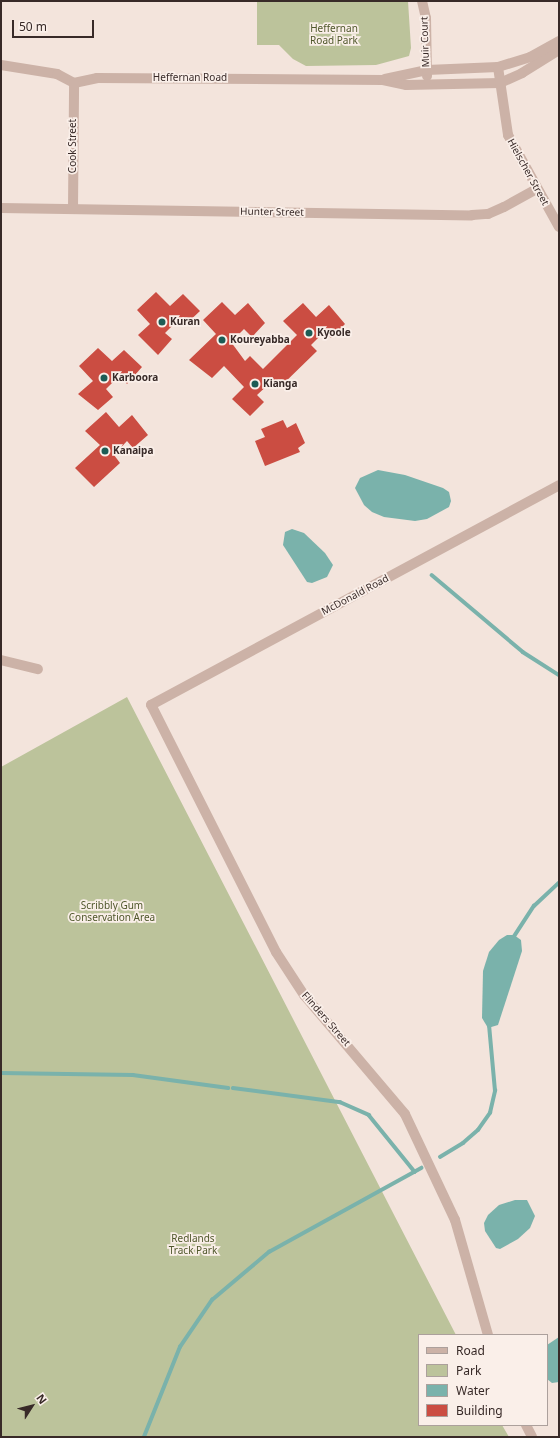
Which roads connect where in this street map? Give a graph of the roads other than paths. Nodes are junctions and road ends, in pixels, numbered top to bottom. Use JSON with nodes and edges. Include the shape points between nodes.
{"nodes":[{"id":1,"x":422,"y":1,"type":"edge"},
{"id":2,"x":559,"y":41,"type":"edge"},
{"id":3,"x":559,"y":50,"type":"edge"},
{"id":4,"x":1,"y":65,"type":"edge"},
{"id":5,"x":498,"y":67,"type":"junction"},
{"id":6,"x":426,"y":70,"type":"junction"},
{"id":7,"x":383,"y":80,"type":"junction"},
{"id":8,"x":74,"y":82,"type":"junction"},
{"id":9,"x":500,"y":83,"type":"junction"},
{"id":10,"x":427,"y":84,"type":"junction"},
{"id":11,"x":536,"y":189,"type":"junction"},
{"id":12,"x":1,"y":208,"type":"edge"},
{"id":13,"x":73,"y":209,"type":"junction"},
{"id":14,"x":559,"y":227,"type":"edge"},
{"id":15,"x":559,"y":485,"type":"edge"},
{"id":16,"x":1,"y":660,"type":"edge"},
{"id":17,"x":38,"y":669,"type":"dead end"},
{"id":18,"x":151,"y":705,"type":"joint"},
{"id":19,"x":488,"y":1334,"type":"edge"},
{"id":20,"x":526,"y":1426,"type":"edge"},
{"id":21,"x":532,"y":1437,"type":"edge"}],
"edges":[{"from":1,"to":6,"type":"street","name":"Muir Court","via":[[426,18]]},
{"from":2,"to":5,"type":"street","name":"Heffernan Road","via":[[530,57]]},
{"from":3,"to":9,"type":"street","name":"Heffernan Road","via":[[522,73]]},
{"from":4,"to":8,"type":"street","via":[[57,74]]},
{"from":5,"to":6,"type":"street","name":"Heffernan Road"},
{"from":5,"to":9,"type":"street","name":"Hielscher Street"},
{"from":6,"to":7,"type":"street","name":"Heffernan Road"},
{"from":6,"to":10,"type":"street","name":"Muir Court"},
{"from":7,"to":8,"type":"street","name":"Heffernan Road","via":[[97,78]]},
{"from":7,"to":10,"type":"street","name":"Heffernan Road","via":[[406,85]]},
{"from":8,"to":13,"type":"street","name":"Cook Street"},
{"from":9,"to":10,"type":"street","name":"Heffernan Road"},
{"from":9,"to":11,"type":"street","name":"Hielscher Street","via":[[508,135]]},
{"from":11,"to":13,"type":"street","name":"Hunter Street","via":[[488,214],[472,215]]},
{"from":11,"to":14,"type":"street","name":"Hielscher Street"},
{"from":12,"to":13,"type":"street","name":"Hunter Street"},
{"from":15,"to":18,"type":"street","name":"McDonald Road"},
{"from":16,"to":17,"type":"street"},
{"from":18,"to":19,"type":"street","name":"Flinders Street","via":[[276,952],[304,995],[405,1114],[455,1220]]},
{"from":20,"to":21,"type":"street"}]}
